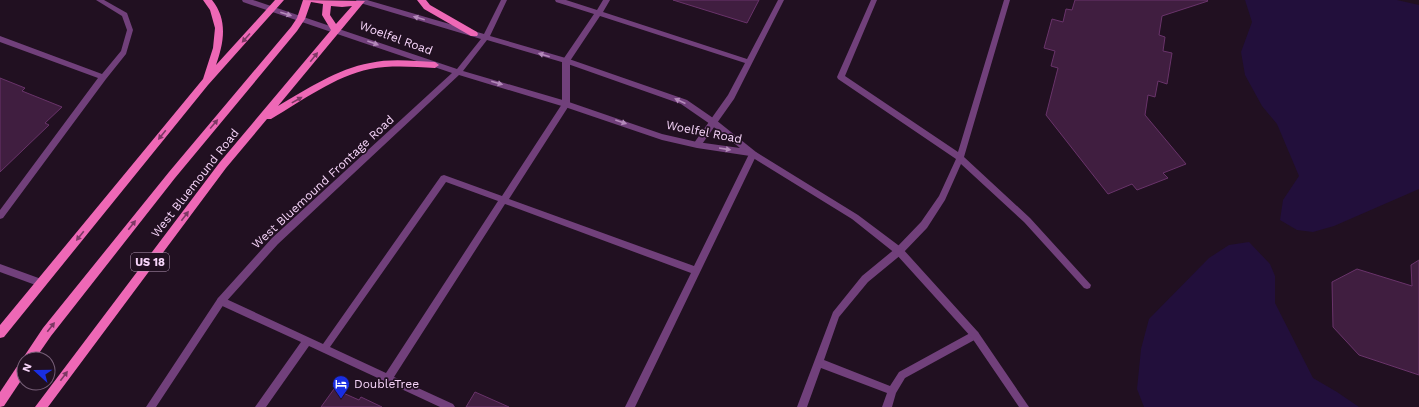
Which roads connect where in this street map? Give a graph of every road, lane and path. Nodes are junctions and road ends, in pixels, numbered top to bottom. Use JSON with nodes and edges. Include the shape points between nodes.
{"nodes":[{"id":1,"x":99,"y":0,"type":"edge"},
{"id":2,"x":206,"y":0,"type":"edge"},
{"id":3,"x":245,"y":0,"type":"edge"},
{"id":4,"x":280,"y":0,"type":"edge"},
{"id":5,"x":307,"y":0,"type":"edge"},
{"id":6,"x":314,"y":0,"type":"edge"},
{"id":7,"x":360,"y":0,"type":"edge"},
{"id":8,"x":421,"y":0,"type":"edge"},
{"id":9,"x":504,"y":0,"type":"edge"},
{"id":10,"x":558,"y":0,"type":"edge"},
{"id":11,"x":607,"y":0,"type":"edge"},
{"id":12,"x":780,"y":0,"type":"edge"},
{"id":13,"x":874,"y":0,"type":"edge"},
{"id":14,"x":1007,"y":0,"type":"edge"},
{"id":15,"x":327,"y":1,"type":"edge"},
{"id":16,"x":272,"y":9,"type":"junction"},
{"id":17,"x":598,"y":13,"type":"junction"},
{"id":18,"x":301,"y":18,"type":"junction"},
{"id":19,"x":336,"y":30,"type":"junction"},
{"id":20,"x":474,"y":34,"type":"junction"},
{"id":21,"x":486,"y":38,"type":"junction"},
{"id":22,"x":0,"y":40,"type":"edge"},
{"id":23,"x":566,"y":61,"type":"junction"},
{"id":24,"x":749,"y":62,"type":"junction"},
{"id":25,"x":435,"y":65,"type":"junction"},
{"id":26,"x":458,"y":72,"type":"junction"},
{"id":27,"x":103,"y":78,"type":"junction"},
{"id":28,"x":205,"y":83,"type":"junction"},
{"id":29,"x":566,"y":104,"type":"junction"},
{"id":30,"x":263,"y":119,"type":"junction"},
{"id":31,"x":713,"y":122,"type":"junction"},
{"id":32,"x":697,"y":145,"type":"junction"},
{"id":33,"x":753,"y":154,"type":"junction"},
{"id":34,"x":960,"y":158,"type":"junction"},
{"id":35,"x":504,"y":200,"type":"junction"},
{"id":36,"x":3,"y":204,"type":"edge"},
{"id":37,"x":0,"y":216,"type":"edge"},
{"id":38,"x":898,"y":251,"type":"junction"},
{"id":39,"x":0,"y":268,"type":"edge"},
{"id":40,"x":696,"y":271,"type":"junction"},
{"id":41,"x":41,"y":283,"type":"junction"},
{"id":42,"x":1087,"y":285,"type":"dead end"},
{"id":43,"x":221,"y":301,"type":"junction"},
{"id":44,"x":0,"y":333,"type":"edge"},
{"id":45,"x":975,"y":334,"type":"junction"},
{"id":46,"x":307,"y":341,"type":"junction"},
{"id":47,"x":324,"y":349,"type":"junction"},
{"id":48,"x":34,"y":351,"type":"edge"},
{"id":49,"x":818,"y":362,"type":"junction"},
{"id":50,"x":16,"y":378,"type":"edge"},
{"id":51,"x":388,"y":378,"type":"junction"},
{"id":52,"x":892,"y":391,"type":"junction"},
{"id":53,"x":0,"y":402,"type":"edge"},
{"id":54,"x":41,"y":407,"type":"edge"},
{"id":55,"x":151,"y":407,"type":"edge"},
{"id":56,"x":260,"y":407,"type":"edge"},
{"id":57,"x":450,"y":407,"type":"edge"},
{"id":58,"x":630,"y":407,"type":"edge"},
{"id":59,"x":802,"y":407,"type":"edge"},
{"id":60,"x":887,"y":407,"type":"edge"},
{"id":61,"x":1024,"y":407,"type":"edge"}],
"edges":[{"from":1,"to":27,"type":"street","via":[[125,15],[130,30],[124,52]]},
{"from":2,"to":28,"type":"main road","via":[[214,10],[220,32],[218,48]]},
{"from":3,"to":16,"type":"street","name":"Woelfel Road"},
{"from":4,"to":16,"type":"main road"},
{"from":5,"to":18,"type":"main road"},
{"from":6,"to":15,"type":"main road"},
{"from":7,"to":15,"type":"main road","via":[[342,4]]},
{"from":7,"to":19,"type":"main road","name":"West Bluemound Road","number":"US 18"},
{"from":20,"to":7,"type":"street","name":"Woelfel Road","one_way":true},
{"from":8,"to":20,"type":"main road","via":[[427,7]]},
{"from":9,"to":21,"type":"street","name":"West Bluemound Frontage Road"},
{"from":10,"to":17,"type":"street"},
{"from":11,"to":17,"type":"street"},
{"from":12,"to":24,"type":"street"},
{"from":13,"to":34,"type":"street","via":[[842,77]]},
{"from":14,"to":34,"type":"street"},
{"from":15,"to":19,"type":"main road","via":[[326,15]]},
{"from":16,"to":18,"type":"street","name":"Woelfel Road","one_way":true},
{"from":16,"to":28,"type":"main road","one_way":true},
{"from":17,"to":23,"type":"street"},
{"from":17,"to":24,"type":"street"},
{"from":18,"to":19,"type":"street","name":"Woelfel Road"},
{"from":48,"to":18,"type":"main road","one_way":true,"via":[[167,181],[275,53]]},
{"from":19,"to":25,"type":"street","name":"Woelfel Road","one_way":true},
{"from":30,"to":19,"type":"main road","name":"West Bluemound Road","number":"US 18","one_way":true},
{"from":20,"to":21,"type":"street","name":"Woelfel Road"},
{"from":23,"to":21,"type":"street","name":"Woelfel Road","one_way":true},
{"from":21,"to":26,"type":"street","name":"West Bluemound Frontage Road"},
{"from":22,"to":27,"type":"street"},
{"from":23,"to":29,"type":"street"},
{"from":31,"to":23,"type":"street","name":"Woelfel Road","one_way":true,"via":[[684,102]]},
{"from":24,"to":31,"type":"street","via":[[731,97]]},
{"from":25,"to":26,"type":"street","name":"Woelfel Road"},
{"from":30,"to":25,"type":"main road","one_way":true,"via":[[336,78],[368,66],[395,63]]},
{"from":26,"to":29,"type":"street","name":"Woelfel Road","one_way":true},
{"from":26,"to":43,"type":"street","name":"West Bluemound Frontage Road","via":[[275,241]]},
{"from":27,"to":36,"type":"street"},
{"from":28,"to":41,"type":"main road","one_way":true},
{"from":29,"to":32,"type":"street","name":"Woelfel Road","one_way":true},
{"from":29,"to":35,"type":"street"},
{"from":54,"to":30,"type":"main road","name":"West Bluemound Road","number":"US 18","one_way":true,"via":[[223,165]]},
{"from":31,"to":32,"type":"street"},
{"from":31,"to":33,"type":"street","name":"Woelfel Road"},
{"from":32,"to":33,"type":"street","name":"Woelfel Road","one_way":true},
{"from":33,"to":38,"type":"street","via":[[855,217]]},
{"from":33,"to":40,"type":"street"},
{"from":34,"to":38,"type":"street","via":[[942,198],[924,225]]},
{"from":34,"to":42,"type":"street","via":[[1027,220]]},
{"from":35,"to":40,"type":"street"},
{"from":35,"to":47,"type":"street","via":[[444,178]]},
{"from":35,"to":51,"type":"street"},
{"from":36,"to":37,"type":"street"},
{"from":38,"to":45,"type":"street"},
{"from":38,"to":49,"type":"street","via":[[865,279],[836,315]]},
{"from":39,"to":41,"type":"street"},
{"from":40,"to":58,"type":"street"},
{"from":41,"to":44,"type":"main road"},
{"from":43,"to":46,"type":"street"},
{"from":43,"to":55,"type":"street","name":"West Bluemound Frontage Road"},
{"from":45,"to":52,"type":"street","via":[[902,375]]},
{"from":45,"to":61,"type":"street"},
{"from":46,"to":47,"type":"street"},
{"from":46,"to":56,"type":"street"},
{"from":47,"to":51,"type":"street"},
{"from":49,"to":52,"type":"street"},
{"from":49,"to":59,"type":"street"},
{"from":50,"to":53,"type":"main road"},
{"from":51,"to":57,"type":"street"},
{"from":52,"to":60,"type":"street"}]}
